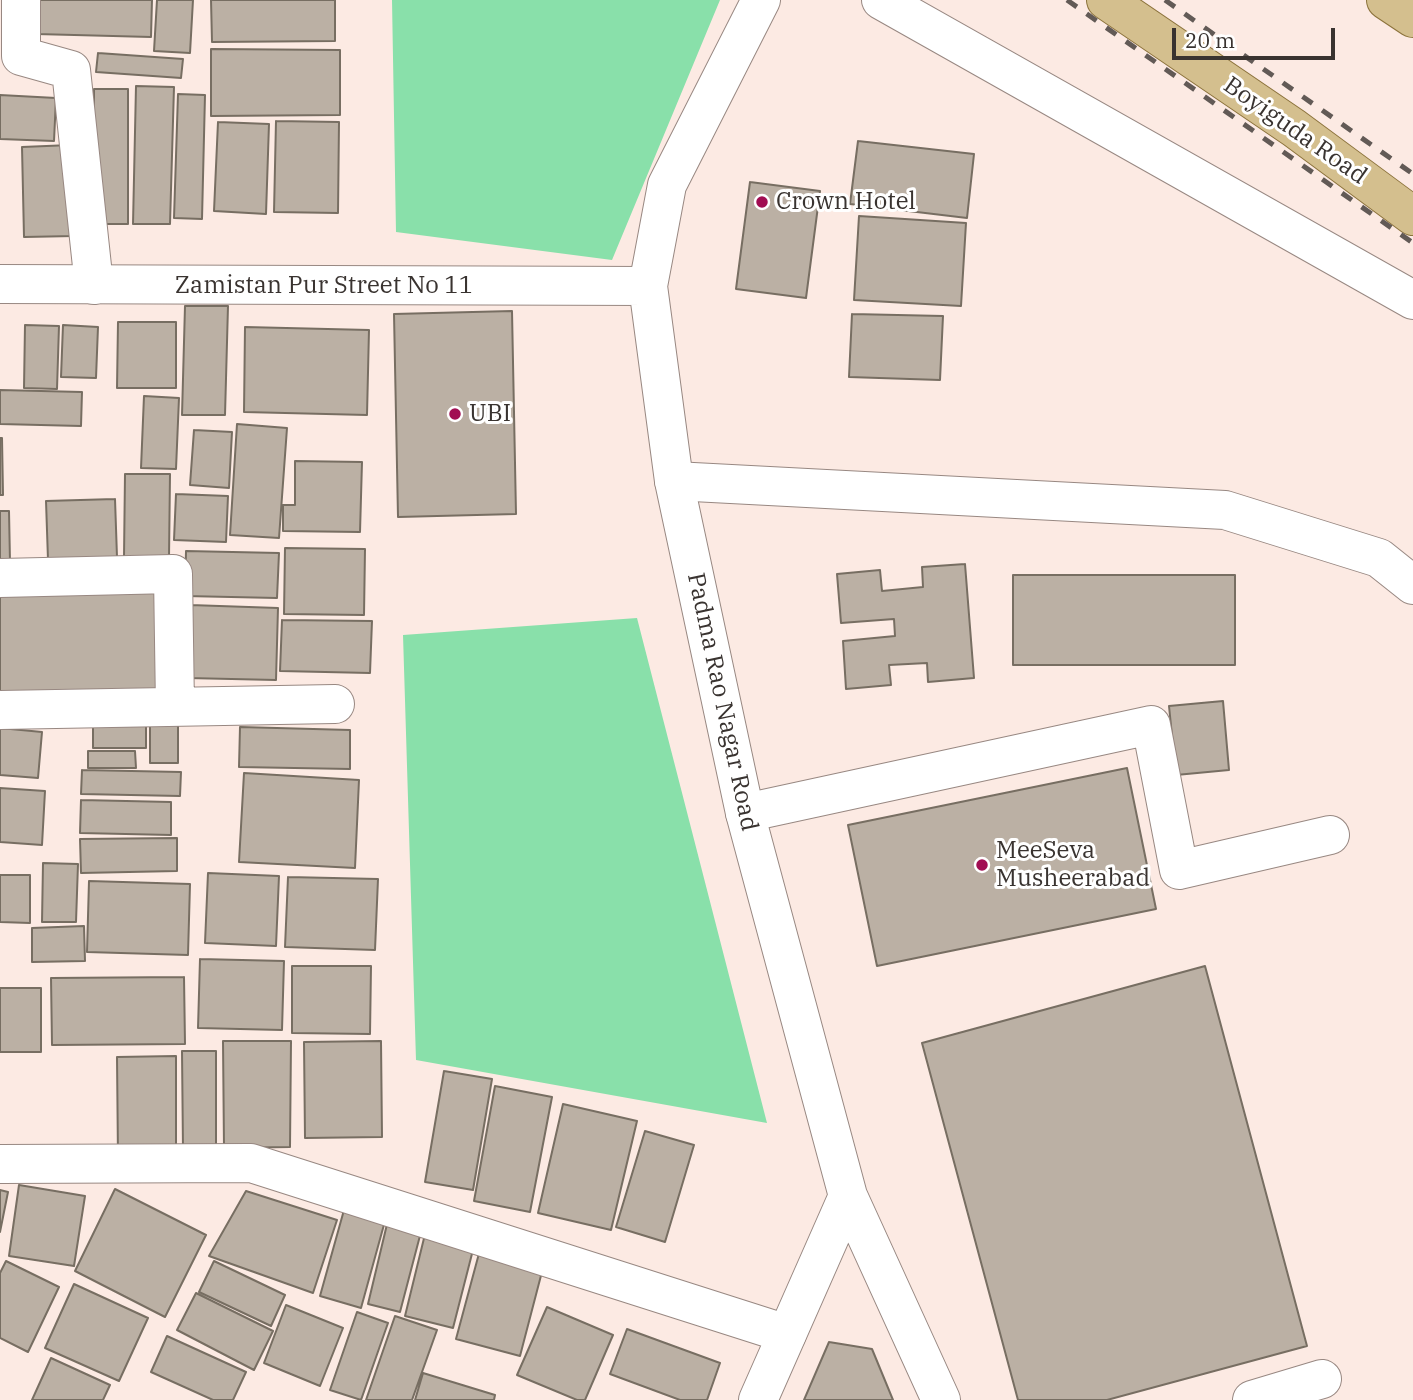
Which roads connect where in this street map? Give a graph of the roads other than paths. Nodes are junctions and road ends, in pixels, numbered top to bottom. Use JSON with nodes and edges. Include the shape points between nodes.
{"nodes":[{"id":1,"x":21,"y":0,"type":"edge"},
{"id":2,"x":761,"y":0,"type":"edge"},
{"id":3,"x":881,"y":0,"type":"edge"},
{"id":4,"x":1106,"y":0,"type":"edge"},
{"id":5,"x":1413,"y":216,"type":"edge"},
{"id":6,"x":0,"y":285,"type":"edge"},
{"id":7,"x":94,"y":285,"type":"junction"},
{"id":8,"x":648,"y":286,"type":"junction"},
{"id":9,"x":1413,"y":300,"type":"edge"},
{"id":10,"x":674,"y":481,"type":"junction"},
{"id":11,"x":0,"y":578,"type":"edge"},
{"id":12,"x":1413,"y":584,"type":"edge"},
{"id":13,"x":335,"y":704,"type":"dead end"},
{"id":14,"x":175,"y":707,"type":"junction"},
{"id":15,"x":0,"y":710,"type":"edge"},
{"id":16,"x":745,"y":814,"type":"junction"},
{"id":17,"x":1330,"y":835,"type":"dead end"},
{"id":18,"x":0,"y":1164,"type":"edge"},
{"id":19,"x":848,"y":1196,"type":"junction"},
{"id":20,"x":787,"y":1334,"type":"junction"},
{"id":21,"x":1322,"y":1378,"type":"dead end"},
{"id":22,"x":758,"y":1400,"type":"edge"},
{"id":23,"x":941,"y":1400,"type":"edge"},
{"id":24,"x":1252,"y":1400,"type":"edge"}],
"edges":[{"from":1,"to":7,"type":"street","via":[[21,56],[71,70]]},
{"from":2,"to":8,"type":"street","name":"Padma Rao Nagar Road","via":[[667,185]]},
{"from":3,"to":9,"type":"street"},
{"from":4,"to":5,"type":"main road","name":"Boyiguda Road"},
{"from":6,"to":7,"type":"street","name":"Zamistan Pur Street No 11"},
{"from":7,"to":8,"type":"street","name":"Zamistan Pur Street No 11"},
{"from":8,"to":10,"type":"street","name":"Padma Rao Nagar Road"},
{"from":10,"to":12,"type":"street","via":[[1225,510],[1379,558]]},
{"from":10,"to":16,"type":"street","name":"Padma Rao Nagar Road"},
{"from":11,"to":14,"type":"street","via":[[173,574]]},
{"from":13,"to":14,"type":"street"},
{"from":14,"to":15,"type":"street"},
{"from":16,"to":17,"type":"street","via":[[1151,725],[1180,870]]},
{"from":16,"to":19,"type":"street","name":"Padma Rao Nagar Road"},
{"from":18,"to":20,"type":"street","via":[[251,1163]]},
{"from":19,"to":20,"type":"street"},
{"from":19,"to":23,"type":"street","name":"Padma Rao Nagar Road"},
{"from":20,"to":22,"type":"street"},
{"from":21,"to":24,"type":"street"}]}
